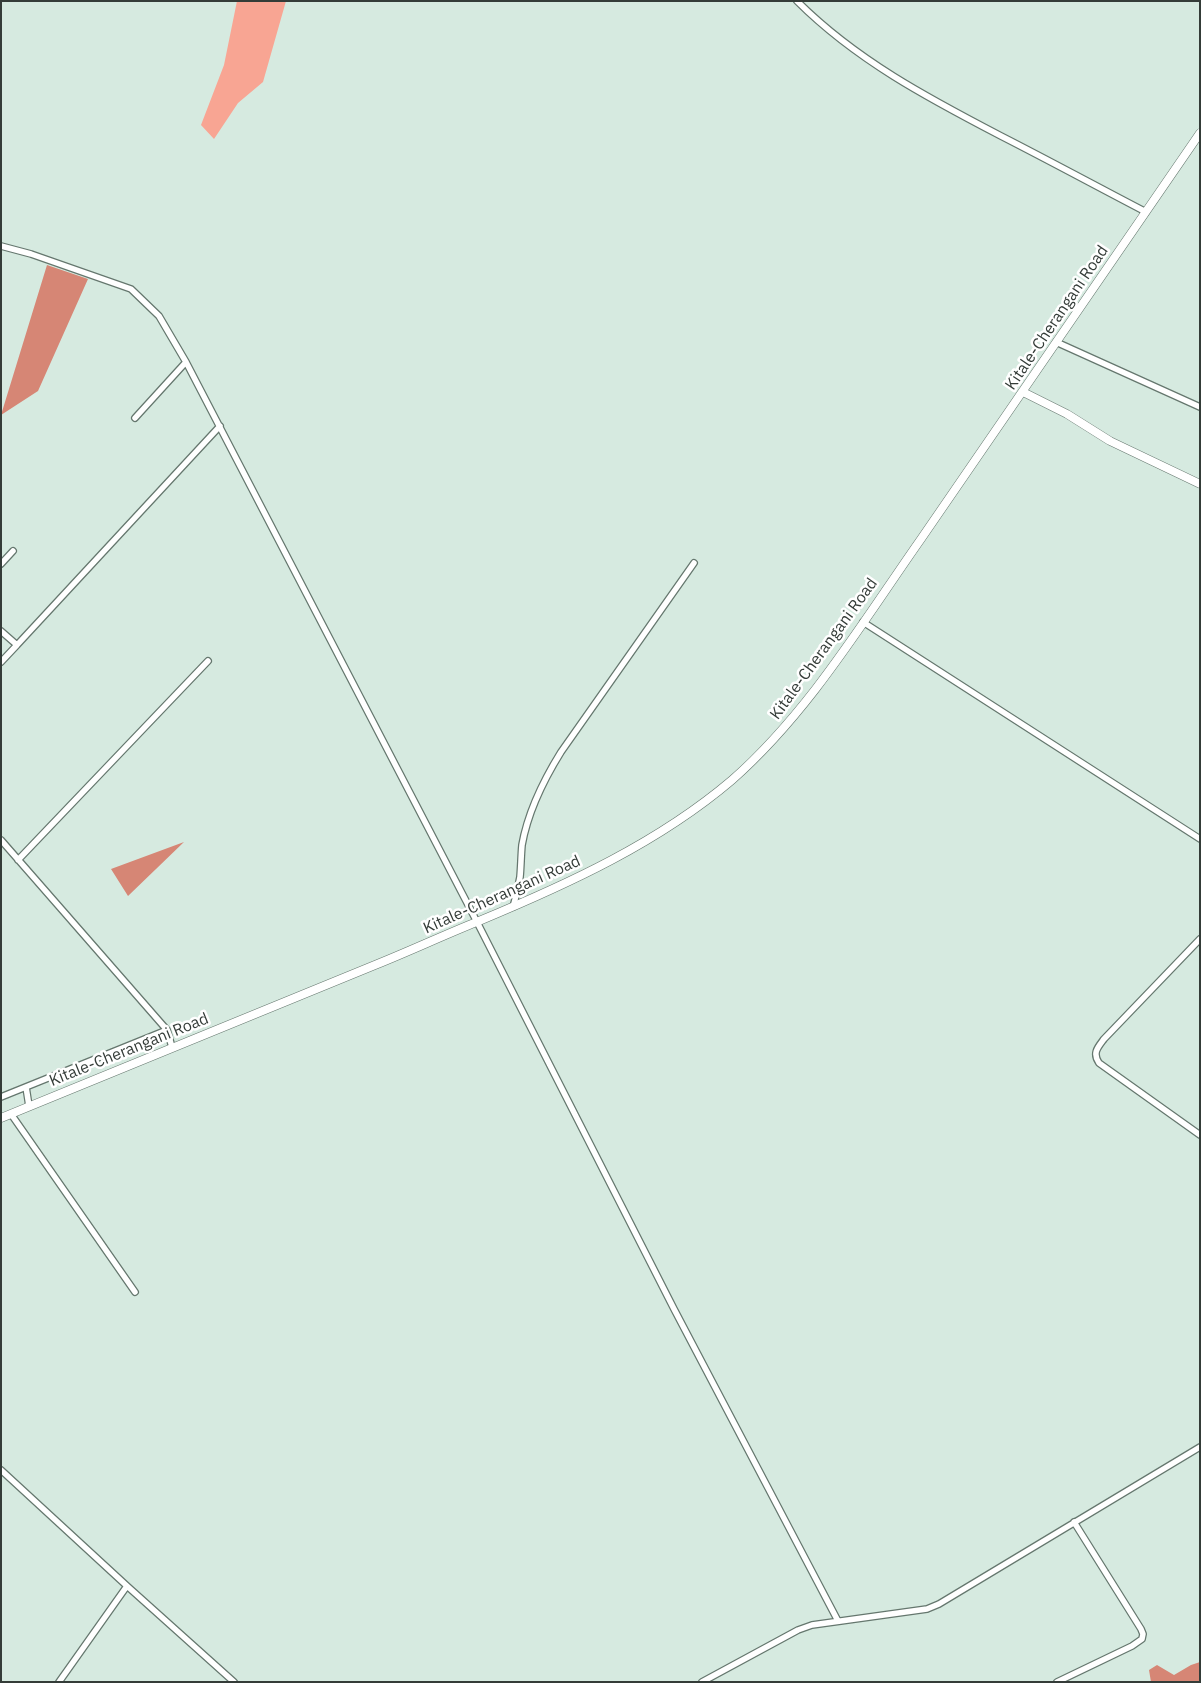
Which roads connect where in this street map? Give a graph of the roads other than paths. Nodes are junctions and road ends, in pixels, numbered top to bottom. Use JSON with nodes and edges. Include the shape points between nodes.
{"nodes":[{"id":1,"x":797,"y":1,"type":"edge"},
{"id":2,"x":1200,"y":133,"type":"edge"},
{"id":3,"x":1146,"y":212,"type":"junction"},
{"id":4,"x":1,"y":246,"type":"edge"},
{"id":5,"x":1056,"y":342,"type":"junction"},
{"id":6,"x":186,"y":362,"type":"junction"},
{"id":7,"x":1023,"y":392,"type":"junction"},
{"id":8,"x":1200,"y":407,"type":"edge"},
{"id":9,"x":135,"y":418,"type":"dead end"},
{"id":10,"x":220,"y":426,"type":"junction"},
{"id":11,"x":1200,"y":484,"type":"edge"},
{"id":12,"x":13,"y":551,"type":"dead end"},
{"id":13,"x":694,"y":563,"type":"dead end"},
{"id":14,"x":1,"y":564,"type":"edge"},
{"id":15,"x":863,"y":622,"type":"junction"},
{"id":16,"x":1,"y":631,"type":"edge"},
{"id":17,"x":17,"y":645,"type":"junction"},
{"id":18,"x":208,"y":661,"type":"dead end"},
{"id":19,"x":1,"y":662,"type":"edge"},
{"id":20,"x":1200,"y":839,"type":"edge"},
{"id":21,"x":1,"y":840,"type":"edge"},
{"id":22,"x":18,"y":860,"type":"junction"},
{"id":23,"x":514,"y":907,"type":"junction"},
{"id":24,"x":477,"y":922,"type":"junction"},
{"id":25,"x":1200,"y":939,"type":"edge"},
{"id":26,"x":167,"y":1030,"type":"junction"},
{"id":27,"x":172,"y":1047,"type":"junction"},
{"id":28,"x":26,"y":1087,"type":"junction"},
{"id":29,"x":1,"y":1097,"type":"edge"},
{"id":30,"x":29,"y":1106,"type":"junction"},
{"id":31,"x":11,"y":1114,"type":"junction"},
{"id":32,"x":1,"y":1118,"type":"edge"},
{"id":33,"x":1200,"y":1135,"type":"edge"},
{"id":34,"x":135,"y":1292,"type":"dead end"},
{"id":35,"x":1200,"y":1447,"type":"edge"},
{"id":36,"x":1,"y":1470,"type":"edge"},
{"id":37,"x":1074,"y":1522,"type":"junction"},
{"id":38,"x":127,"y":1586,"type":"junction"},
{"id":39,"x":838,"y":1621,"type":"junction"},
{"id":40,"x":59,"y":1682,"type":"edge"},
{"id":41,"x":234,"y":1682,"type":"edge"},
{"id":42,"x":702,"y":1682,"type":"edge"},
{"id":43,"x":1058,"y":1682,"type":"edge"}],
"edges":[{"from":1,"to":3,"type":"street","via":[[840,41],[890,76]]},
{"from":2,"to":3,"type":"main road","name":"Kitale-Cherangani Road"},
{"from":3,"to":5,"type":"main road","name":"Kitale-Cherangani Road"},
{"from":4,"to":6,"type":"street","via":[[131,289],[159,316]]},
{"from":5,"to":7,"type":"main road","name":"Kitale-Cherangani Road"},
{"from":5,"to":8,"type":"street"},
{"from":6,"to":9,"type":"street"},
{"from":6,"to":10,"type":"street"},
{"from":7,"to":11,"type":"main road"},
{"from":7,"to":15,"type":"main road","name":"Kitale-Cherangani Road"},
{"from":10,"to":17,"type":"street"},
{"from":10,"to":24,"type":"street"},
{"from":12,"to":14,"type":"street"},
{"from":13,"to":23,"type":"street","via":[[561,752],[536,795],[522,846]]},
{"from":15,"to":20,"type":"street"},
{"from":15,"to":23,"type":"main road","name":"Kitale-Cherangani Road","via":[[796,714],[729,782],[666,828],[615,859]]},
{"from":16,"to":17,"type":"street"},
{"from":17,"to":19,"type":"street"},
{"from":18,"to":22,"type":"street"},
{"from":21,"to":22,"type":"street"},
{"from":22,"to":26,"type":"street"},
{"from":23,"to":24,"type":"main road","name":"Kitale-Cherangani Road"},
{"from":24,"to":27,"type":"main road","name":"Kitale-Cherangani Road"},
{"from":24,"to":39,"type":"street","via":[[674,1309]]},
{"from":25,"to":33,"type":"street","via":[[1104,1039],[1095,1055],[1099,1063]]},
{"from":26,"to":27,"type":"street"},
{"from":26,"to":28,"type":"street"},
{"from":27,"to":30,"type":"main road","name":"Kitale-Cherangani Road"},
{"from":28,"to":29,"type":"street"},
{"from":28,"to":30,"type":"street"},
{"from":30,"to":31,"type":"main road","name":"Kitale-Cherangani Road"},
{"from":31,"to":32,"type":"main road","name":"Kitale-Cherangani Road"},
{"from":31,"to":34,"type":"street"},
{"from":35,"to":37,"type":"street"},
{"from":36,"to":38,"type":"street"},
{"from":37,"to":39,"type":"street","via":[[940,1604],[927,1609]]},
{"from":37,"to":43,"type":"street","via":[[1143,1634],[1142,1639],[1132,1646]]},
{"from":38,"to":40,"type":"street"},
{"from":38,"to":41,"type":"street"},
{"from":39,"to":42,"type":"street","via":[[798,1630]]}]}
